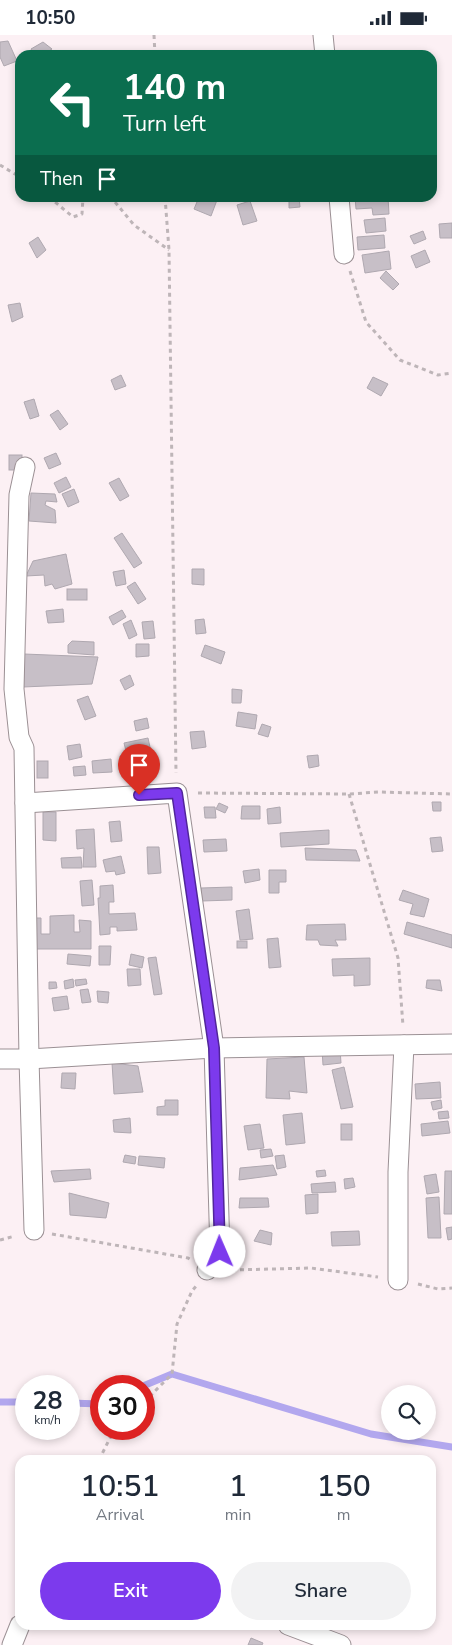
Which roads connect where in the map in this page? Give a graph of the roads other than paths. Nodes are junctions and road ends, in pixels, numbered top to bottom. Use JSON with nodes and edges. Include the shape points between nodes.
{"nodes":[{"id":1,"x":323,"y":35,"type":"edge"},
{"id":2,"x":324,"y":50,"type":"edge"},
{"id":3,"x":339,"y":202,"type":"edge"},
{"id":4,"x":344,"y":254,"type":"road end"},
{"id":5,"x":25,"y":467,"type":"dead end"},
{"id":6,"x":25,"y":803,"type":"junction"},
{"id":7,"x":452,"y":1043,"type":"edge"},
{"id":8,"x":404,"y":1045,"type":"junction"},
{"id":9,"x":214,"y":1048,"type":"junction"},
{"id":10,"x":0,"y":1059,"type":"edge"},
{"id":11,"x":29,"y":1059,"type":"junction"},
{"id":12,"x":34,"y":1230,"type":"road end"},
{"id":13,"x":207,"y":1270,"type":"road end"},
{"id":14,"x":398,"y":1280,"type":"road end"},
{"id":15,"x":18,"y":1630,"type":"edge"},
{"id":16,"x":301,"y":1630,"type":"edge"},
{"id":17,"x":12,"y":1645,"type":"edge"},
{"id":18,"x":341,"y":1645,"type":"edge"}],
"edges":[{"from":1,"to":2,"type":"street"},
{"from":3,"to":4,"type":"street"},
{"from":5,"to":6,"type":"street","via":[[19,495],[14,689],[19,737],[24,748]]},
{"from":6,"to":9,"type":"street","via":[[177,793]]},
{"from":6,"to":11,"type":"street"},
{"from":7,"to":8,"type":"street"},
{"from":8,"to":9,"type":"street"},
{"from":8,"to":14,"type":"street","via":[[398,1172]]},
{"from":9,"to":11,"type":"street"},
{"from":9,"to":13,"type":"street","via":[[220,1252]]},
{"from":10,"to":11,"type":"street"},
{"from":11,"to":12,"type":"street"},
{"from":15,"to":17,"type":"street"},
{"from":16,"to":18,"type":"street"}]}
